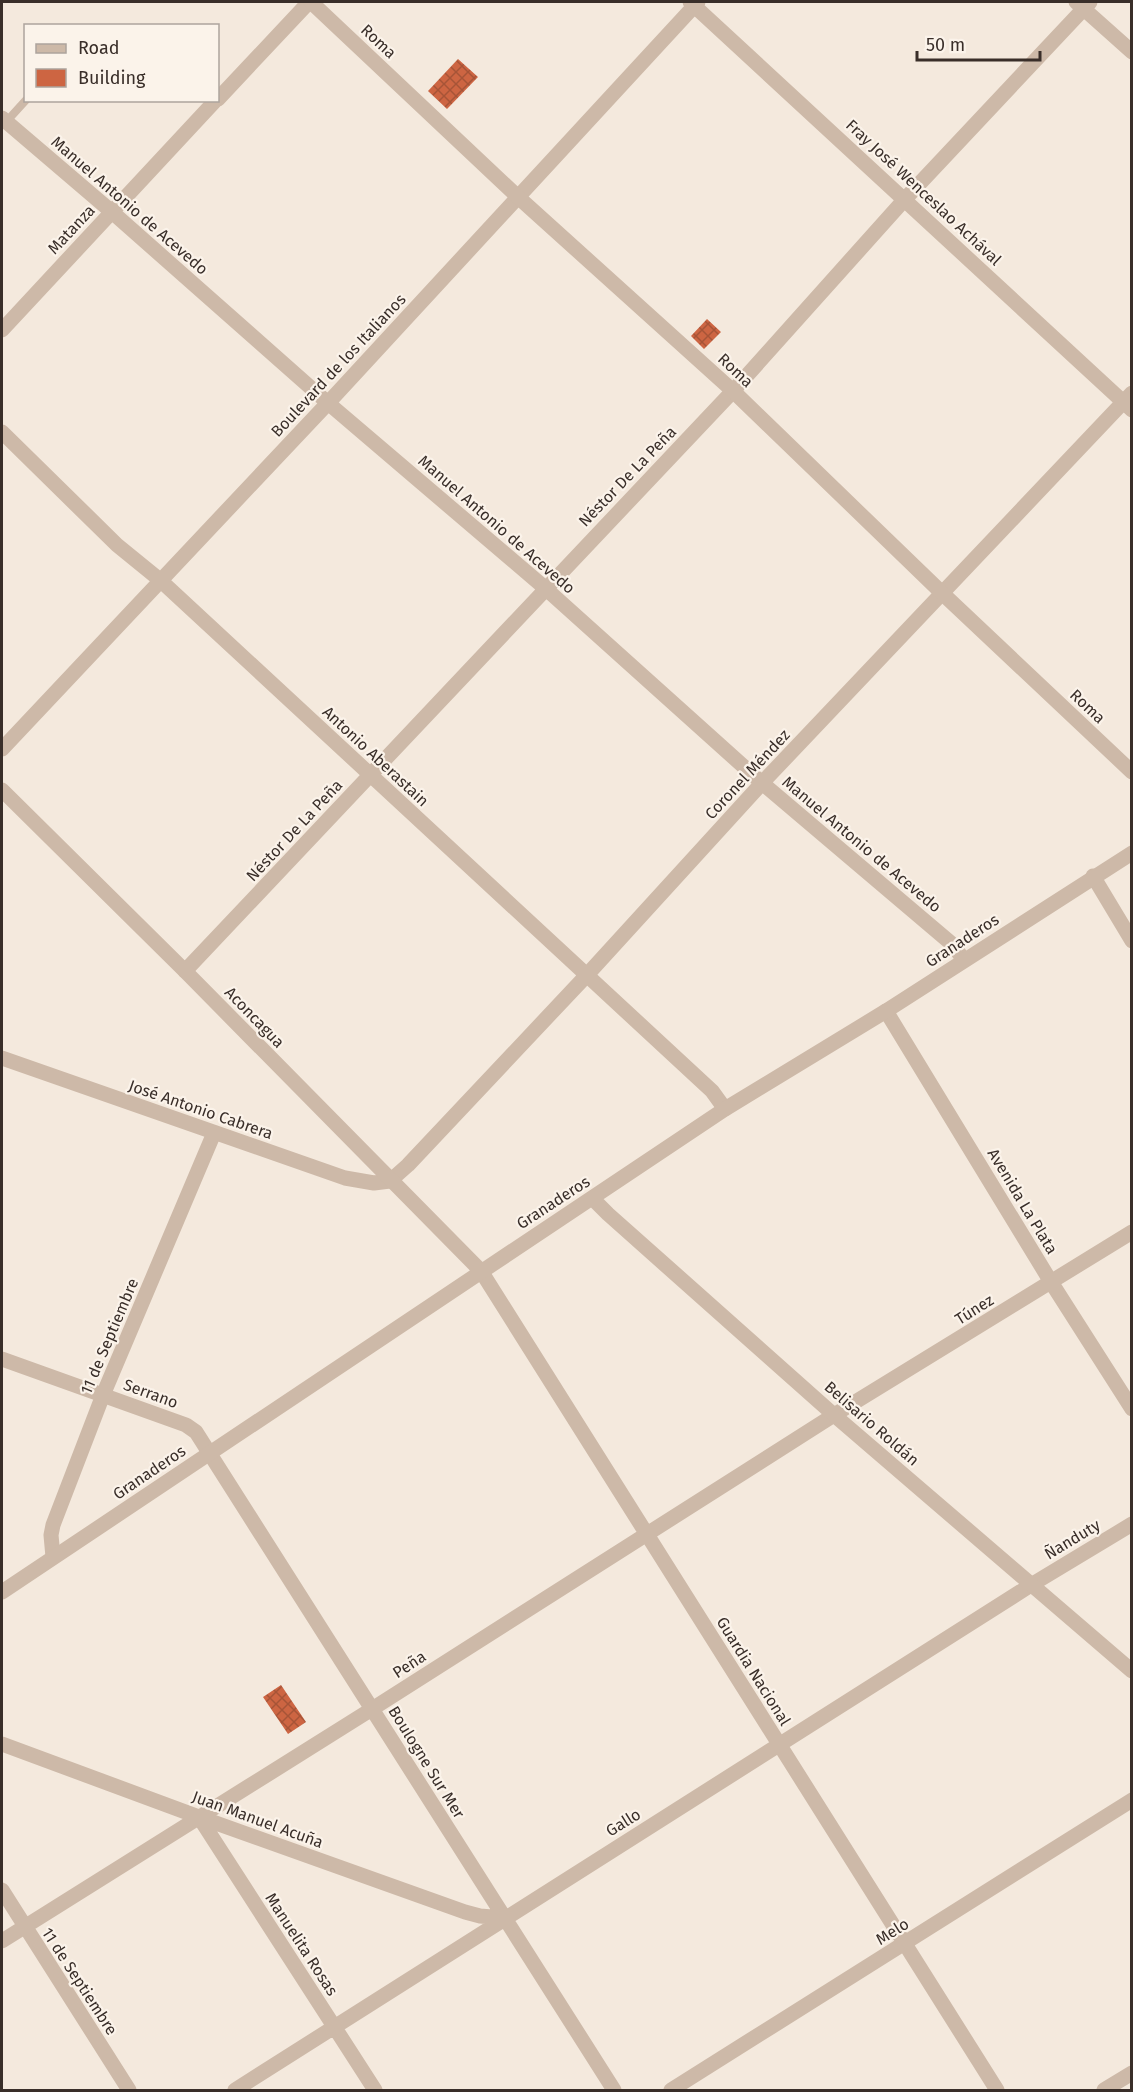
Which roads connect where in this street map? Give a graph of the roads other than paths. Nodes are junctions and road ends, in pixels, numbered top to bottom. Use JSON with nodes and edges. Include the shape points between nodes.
{"nodes":[{"id":1,"x":310,"y":2,"type":"edge"},
{"id":2,"x":694,"y":3,"type":"edge"},
{"id":3,"x":1083,"y":4,"type":"edge"},
{"id":4,"x":1131,"y":52,"type":"edge"},
{"id":5,"x":219,"y":98,"type":"edge"},
{"id":6,"x":24,"y":102,"type":"edge"},
{"id":7,"x":215,"y":102,"type":"edge"},
{"id":8,"x":4,"y":120,"type":"edge"},
{"id":9,"x":518,"y":197,"type":"junction"},
{"id":10,"x":905,"y":199,"type":"junction"},
{"id":11,"x":112,"y":212,"type":"junction"},
{"id":12,"x":2,"y":330,"type":"edge"},
{"id":13,"x":733,"y":391,"type":"junction"},
{"id":14,"x":1129,"y":402,"type":"edge"},
{"id":15,"x":328,"y":403,"type":"junction"},
{"id":16,"x":2,"y":432,"type":"edge"},
{"id":17,"x":160,"y":580,"type":"junction"},
{"id":18,"x":545,"y":588,"type":"junction"},
{"id":19,"x":942,"y":593,"type":"junction"},
{"id":20,"x":2,"y":749,"type":"edge"},
{"id":21,"x":1131,"y":772,"type":"edge"},
{"id":22,"x":370,"y":775,"type":"junction"},
{"id":23,"x":762,"y":783,"type":"junction"},
{"id":24,"x":4,"y":798,"type":"edge"},
{"id":25,"x":1131,"y":853,"type":"edge"},
{"id":26,"x":1093,"y":876,"type":"junction"},
{"id":27,"x":1131,"y":940,"type":"edge"},
{"id":28,"x":964,"y":960,"type":"junction"},
{"id":29,"x":185,"y":971,"type":"junction"},
{"id":30,"x":586,"y":976,"type":"junction"},
{"id":31,"x":886,"y":1011,"type":"junction"},
{"id":32,"x":2,"y":1058,"type":"edge"},
{"id":33,"x":725,"y":1109,"type":"junction"},
{"id":34,"x":214,"y":1133,"type":"junction"},
{"id":35,"x":390,"y":1180,"type":"junction"},
{"id":36,"x":592,"y":1198,"type":"junction"},
{"id":37,"x":1131,"y":1232,"type":"edge"},
{"id":38,"x":481,"y":1271,"type":"junction"},
{"id":39,"x":1052,"y":1282,"type":"junction"},
{"id":40,"x":2,"y":1359,"type":"edge"},
{"id":41,"x":103,"y":1395,"type":"junction"},
{"id":42,"x":1131,"y":1409,"type":"edge"},
{"id":43,"x":834,"y":1415,"type":"junction"},
{"id":44,"x":209,"y":1453,"type":"junction"},
{"id":45,"x":1131,"y":1524,"type":"edge"},
{"id":46,"x":646,"y":1534,"type":"junction"},
{"id":47,"x":53,"y":1557,"type":"junction"},
{"id":48,"x":1031,"y":1585,"type":"junction"},
{"id":49,"x":2,"y":1592,"type":"edge"},
{"id":50,"x":1131,"y":1671,"type":"edge"},
{"id":51,"x":372,"y":1709,"type":"junction"},
{"id":52,"x":2,"y":1744,"type":"edge"},
{"id":53,"x":780,"y":1745,"type":"junction"},
{"id":54,"x":1131,"y":1800,"type":"edge"},
{"id":55,"x":199,"y":1817,"type":"junction"},
{"id":56,"x":2,"y":1890,"type":"edge"},
{"id":57,"x":504,"y":1918,"type":"junction"},
{"id":58,"x":24,"y":1926,"type":"junction"},
{"id":59,"x":2,"y":1941,"type":"edge"},
{"id":60,"x":904,"y":1945,"type":"junction"},
{"id":61,"x":334,"y":2026,"type":"junction"},
{"id":62,"x":1131,"y":2073,"type":"edge"},
{"id":63,"x":129,"y":2091,"type":"edge"},
{"id":64,"x":235,"y":2091,"type":"edge"},
{"id":65,"x":375,"y":2091,"type":"edge"},
{"id":66,"x":614,"y":2091,"type":"edge"},
{"id":67,"x":671,"y":2091,"type":"edge"},
{"id":68,"x":997,"y":2091,"type":"edge"},
{"id":69,"x":1104,"y":2091,"type":"edge"}],
"edges":[{"from":1,"to":5,"type":"street","name":"Matanza"},
{"from":1,"to":9,"type":"street","name":"Roma"},
{"from":2,"to":9,"type":"street","name":"Boulevard de los Italianos"},
{"from":2,"to":10,"type":"street","name":"Fray José Wenceslao Achával"},
{"from":3,"to":4,"type":"street"},
{"from":3,"to":10,"type":"street","name":"Néstor De La Peña"},
{"from":6,"to":8,"type":"lane"},
{"from":7,"to":11,"type":"street","name":"Matanza"},
{"from":8,"to":11,"type":"street","name":"Manuel Antonio de Acevedo"},
{"from":9,"to":13,"type":"street","name":"Roma"},
{"from":9,"to":15,"type":"street","name":"Boulevard de los Italianos"},
{"from":10,"to":13,"type":"street","name":"Néstor De La Peña"},
{"from":10,"to":14,"type":"street","name":"Fray José Wenceslao Achával"},
{"from":11,"to":12,"type":"street","name":"Matanza"},
{"from":11,"to":15,"type":"street","name":"Manuel Antonio de Acevedo"},
{"from":13,"to":18,"type":"street","name":"Néstor De La Peña"},
{"from":13,"to":19,"type":"street","name":"Roma"},
{"from":14,"to":19,"type":"street","name":"Coronel Méndez"},
{"from":15,"to":17,"type":"street","name":"Boulevard de los Italianos"},
{"from":15,"to":18,"type":"street","name":"Manuel Antonio de Acevedo"},
{"from":16,"to":17,"type":"street","name":"Antonio Aberastain","via":[[117,545]]},
{"from":17,"to":20,"type":"street","name":"Boulevard de los Italianos"},
{"from":17,"to":22,"type":"street","name":"Antonio Aberastain"},
{"from":18,"to":22,"type":"street","name":"Néstor De La Peña"},
{"from":18,"to":23,"type":"street","name":"Manuel Antonio de Acevedo"},
{"from":19,"to":21,"type":"street","name":"Roma"},
{"from":19,"to":23,"type":"street","name":"Coronel Méndez"},
{"from":22,"to":29,"type":"street","name":"Néstor De La Peña"},
{"from":22,"to":30,"type":"street","name":"Antonio Aberastain"},
{"from":23,"to":28,"type":"street","name":"Manuel Antonio de Acevedo","via":[[952,944]]},
{"from":23,"to":30,"type":"street","name":"Coronel Méndez"},
{"from":24,"to":29,"type":"street","name":"Aconcagua"},
{"from":25,"to":26,"type":"street","name":"Granaderos"},
{"from":26,"to":27,"type":"street"},
{"from":26,"to":28,"type":"street","name":"Granaderos"},
{"from":28,"to":31,"type":"street","name":"Granaderos"},
{"from":29,"to":35,"type":"street","name":"Aconcagua"},
{"from":30,"to":33,"type":"street","name":"Antonio Aberastain","via":[[712,1091]]},
{"from":30,"to":35,"type":"street","name":"Coronel Méndez"},
{"from":31,"to":33,"type":"street","name":"Granaderos"},
{"from":31,"to":39,"type":"street","name":"Avenida La Plata"},
{"from":32,"to":34,"type":"street","name":"José Antonio Cabrera"},
{"from":33,"to":36,"type":"street","name":"Granaderos"},
{"from":34,"to":35,"type":"street","name":"José Antonio Cabrera","via":[[345,1178],[374,1183]]},
{"from":34,"to":41,"type":"street","name":"11 de Septiembre"},
{"from":35,"to":38,"type":"street","name":"Aconcagua"},
{"from":36,"to":38,"type":"street","name":"Granaderos"},
{"from":36,"to":43,"type":"street","name":"Belisario Roldán"},
{"from":37,"to":39,"type":"street","name":"Túnez"},
{"from":38,"to":44,"type":"street","name":"Granaderos"},
{"from":38,"to":46,"type":"street","name":"Guardia Nacional"},
{"from":39,"to":42,"type":"street","name":"Avenida La Plata"},
{"from":39,"to":43,"type":"street","name":"Túnez"},
{"from":40,"to":41,"type":"street","name":"Serrano"},
{"from":41,"to":44,"type":"street","name":"Serrano","via":[[186,1425],[196,1432]]},
{"from":41,"to":47,"type":"street","name":"11 de Septiembre","via":[[53,1525]]},
{"from":43,"to":46,"type":"street","name":"Peña"},
{"from":43,"to":48,"type":"street","name":"Belisario Roldán"},
{"from":44,"to":47,"type":"street","name":"Granaderos"},
{"from":44,"to":51,"type":"street","name":"Boulogne Sur Mer"},
{"from":45,"to":48,"type":"street","name":"Ñanduty"},
{"from":46,"to":51,"type":"street","name":"Peña"},
{"from":46,"to":53,"type":"street","name":"Guardia Nacional"},
{"from":47,"to":49,"type":"street","name":"Granaderos"},
{"from":48,"to":50,"type":"street","name":"Belisario Roldán"},
{"from":48,"to":53,"type":"street","name":"Gallo"},
{"from":51,"to":55,"type":"street","name":"Peña"},
{"from":51,"to":57,"type":"street","name":"Boulogne Sur Mer"},
{"from":52,"to":55,"type":"street","name":"Juan Manuel Acuña"},
{"from":53,"to":57,"type":"street","name":"Gallo"},
{"from":53,"to":60,"type":"street","name":"Guardia Nacional"},
{"from":54,"to":60,"type":"street","name":"Melo"},
{"from":55,"to":57,"type":"street","name":"Juan Manuel Acuña","via":[[465,1912]]},
{"from":55,"to":58,"type":"street","name":"Peña"},
{"from":55,"to":61,"type":"street","name":"Manuelita Rosas"},
{"from":56,"to":58,"type":"street","name":"11 de Septiembre"},
{"from":57,"to":61,"type":"street","name":"Gallo"},
{"from":57,"to":66,"type":"street","name":"Boulogne Sur Mer"},
{"from":58,"to":59,"type":"street","name":"Peña"},
{"from":58,"to":63,"type":"street","name":"11 de Septiembre"},
{"from":60,"to":67,"type":"street","name":"Melo"},
{"from":60,"to":68,"type":"street","name":"Guardia Nacional"},
{"from":61,"to":64,"type":"street","name":"Gallo"},
{"from":61,"to":65,"type":"street","name":"Manuelita Rosas"},
{"from":62,"to":69,"type":"street"}]}
